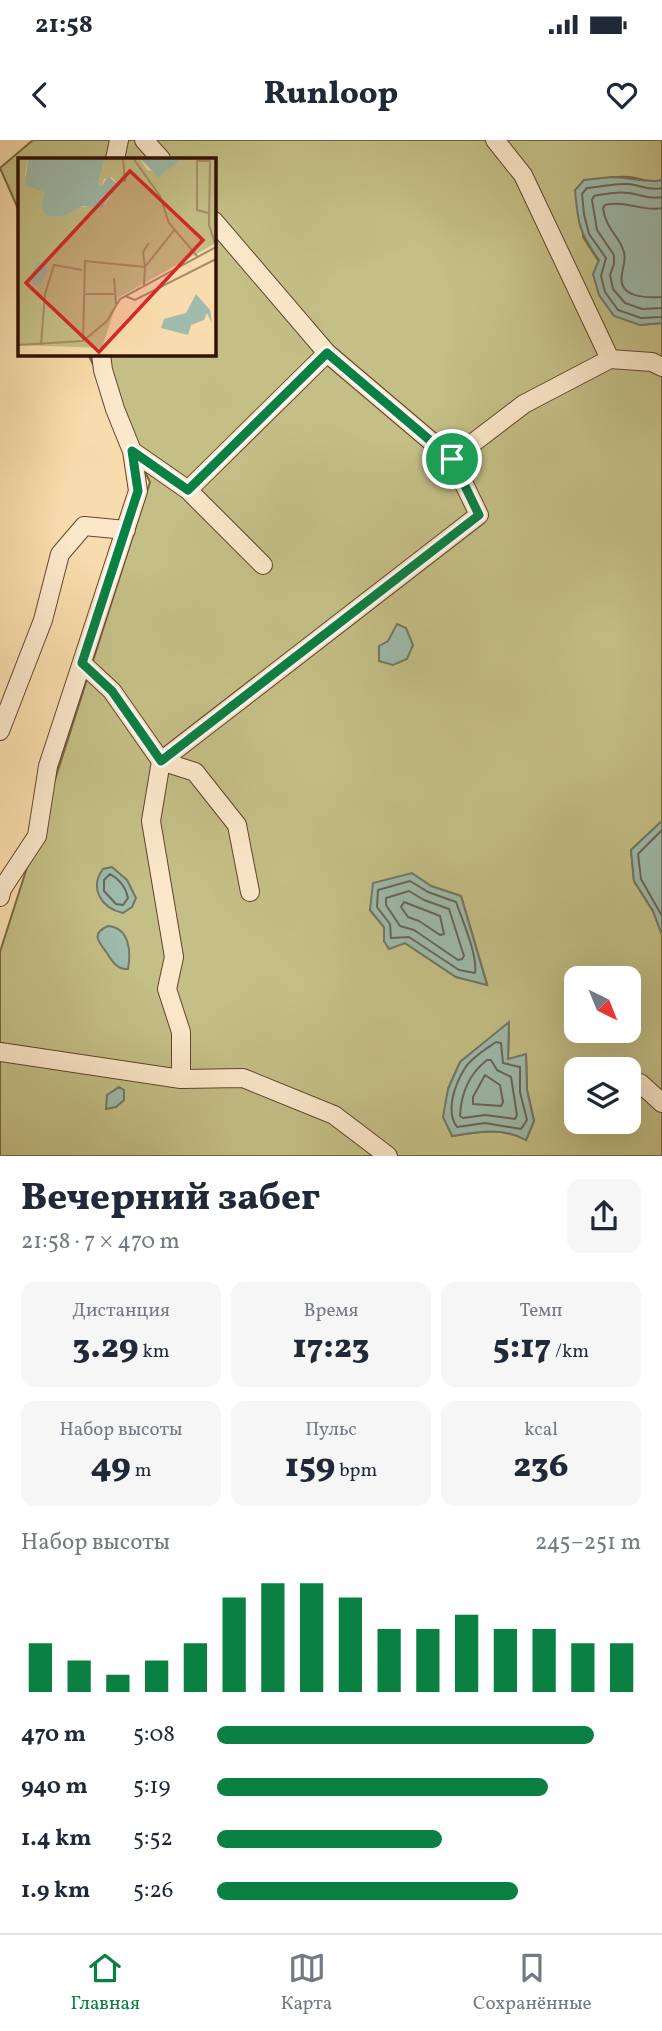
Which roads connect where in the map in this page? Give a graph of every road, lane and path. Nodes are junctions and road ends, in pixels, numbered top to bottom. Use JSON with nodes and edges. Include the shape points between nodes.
{"nodes":[{"id":1,"x":120,"y":140,"type":"edge"},
{"id":2,"x":144,"y":140,"type":"edge"},
{"id":3,"x":495,"y":140,"type":"edge"},
{"id":4,"x":115,"y":158,"type":"edge"},
{"id":5,"x":159,"y":158,"type":"edge"},
{"id":6,"x":215,"y":222,"type":"edge"},
{"id":7,"x":327,"y":353,"type":"junction"},
{"id":8,"x":101,"y":355,"type":"edge"},
{"id":9,"x":610,"y":359,"type":"junction"},
{"id":10,"x":662,"y":367,"type":"edge"},
{"id":11,"x":132,"y":451,"type":"junction"},
{"id":12,"x":452,"y":459,"type":"junction"},
{"id":13,"x":188,"y":490,"type":"junction"},
{"id":14,"x":126,"y":530,"type":"junction"},
{"id":15,"x":263,"y":565,"type":"dead end"},
{"id":16,"x":82,"y":663,"type":"junction"},
{"id":17,"x":0,"y":731,"type":"edge"},
{"id":18,"x":161,"y":761,"type":"junction"},
{"id":19,"x":250,"y":892,"type":"dead end"},
{"id":20,"x":0,"y":897,"type":"edge"},
{"id":21,"x":0,"y":1052,"type":"edge"},
{"id":22,"x":181,"y":1079,"type":"junction"},
{"id":23,"x":641,"y":1084,"type":"edge"},
{"id":24,"x":662,"y":1103,"type":"edge"},
{"id":25,"x":388,"y":1156,"type":"edge"}],
"edges":[{"from":1,"to":4,"type":"lane"},
{"from":2,"to":5,"type":"lane"},
{"from":3,"to":9,"type":"lane","via":[[523,175]]},
{"from":6,"to":7,"type":"lane"},
{"from":7,"to":12,"type":"lane"},
{"from":7,"to":13,"type":"lane"},
{"from":8,"to":11,"type":"lane","via":[[115,410]]},
{"from":9,"to":10,"type":"lane"},
{"from":9,"to":12,"type":"lane","via":[[524,404]]},
{"from":11,"to":13,"type":"lane"},
{"from":11,"to":14,"type":"lane","via":[[138,491]]},
{"from":12,"to":18,"type":"lane","via":[[479,515]]},
{"from":13,"to":15,"type":"lane"},
{"from":14,"to":16,"type":"lane"},
{"from":14,"to":17,"type":"lane","via":[[85,526],[60,554],[43,620]]},
{"from":16,"to":18,"type":"lane","via":[[112,691]]},
{"from":16,"to":20,"type":"lane","via":[[48,766],[37,836]]},
{"from":18,"to":19,"type":"lane","via":[[195,772],[237,825]]},
{"from":18,"to":22,"type":"lane","via":[[151,821],[174,957],[167,989],[181,1032]]},
{"from":21,"to":22,"type":"lane"},
{"from":22,"to":25,"type":"lane","via":[[243,1078],[334,1115]]},
{"from":23,"to":24,"type":"lane"}]}
